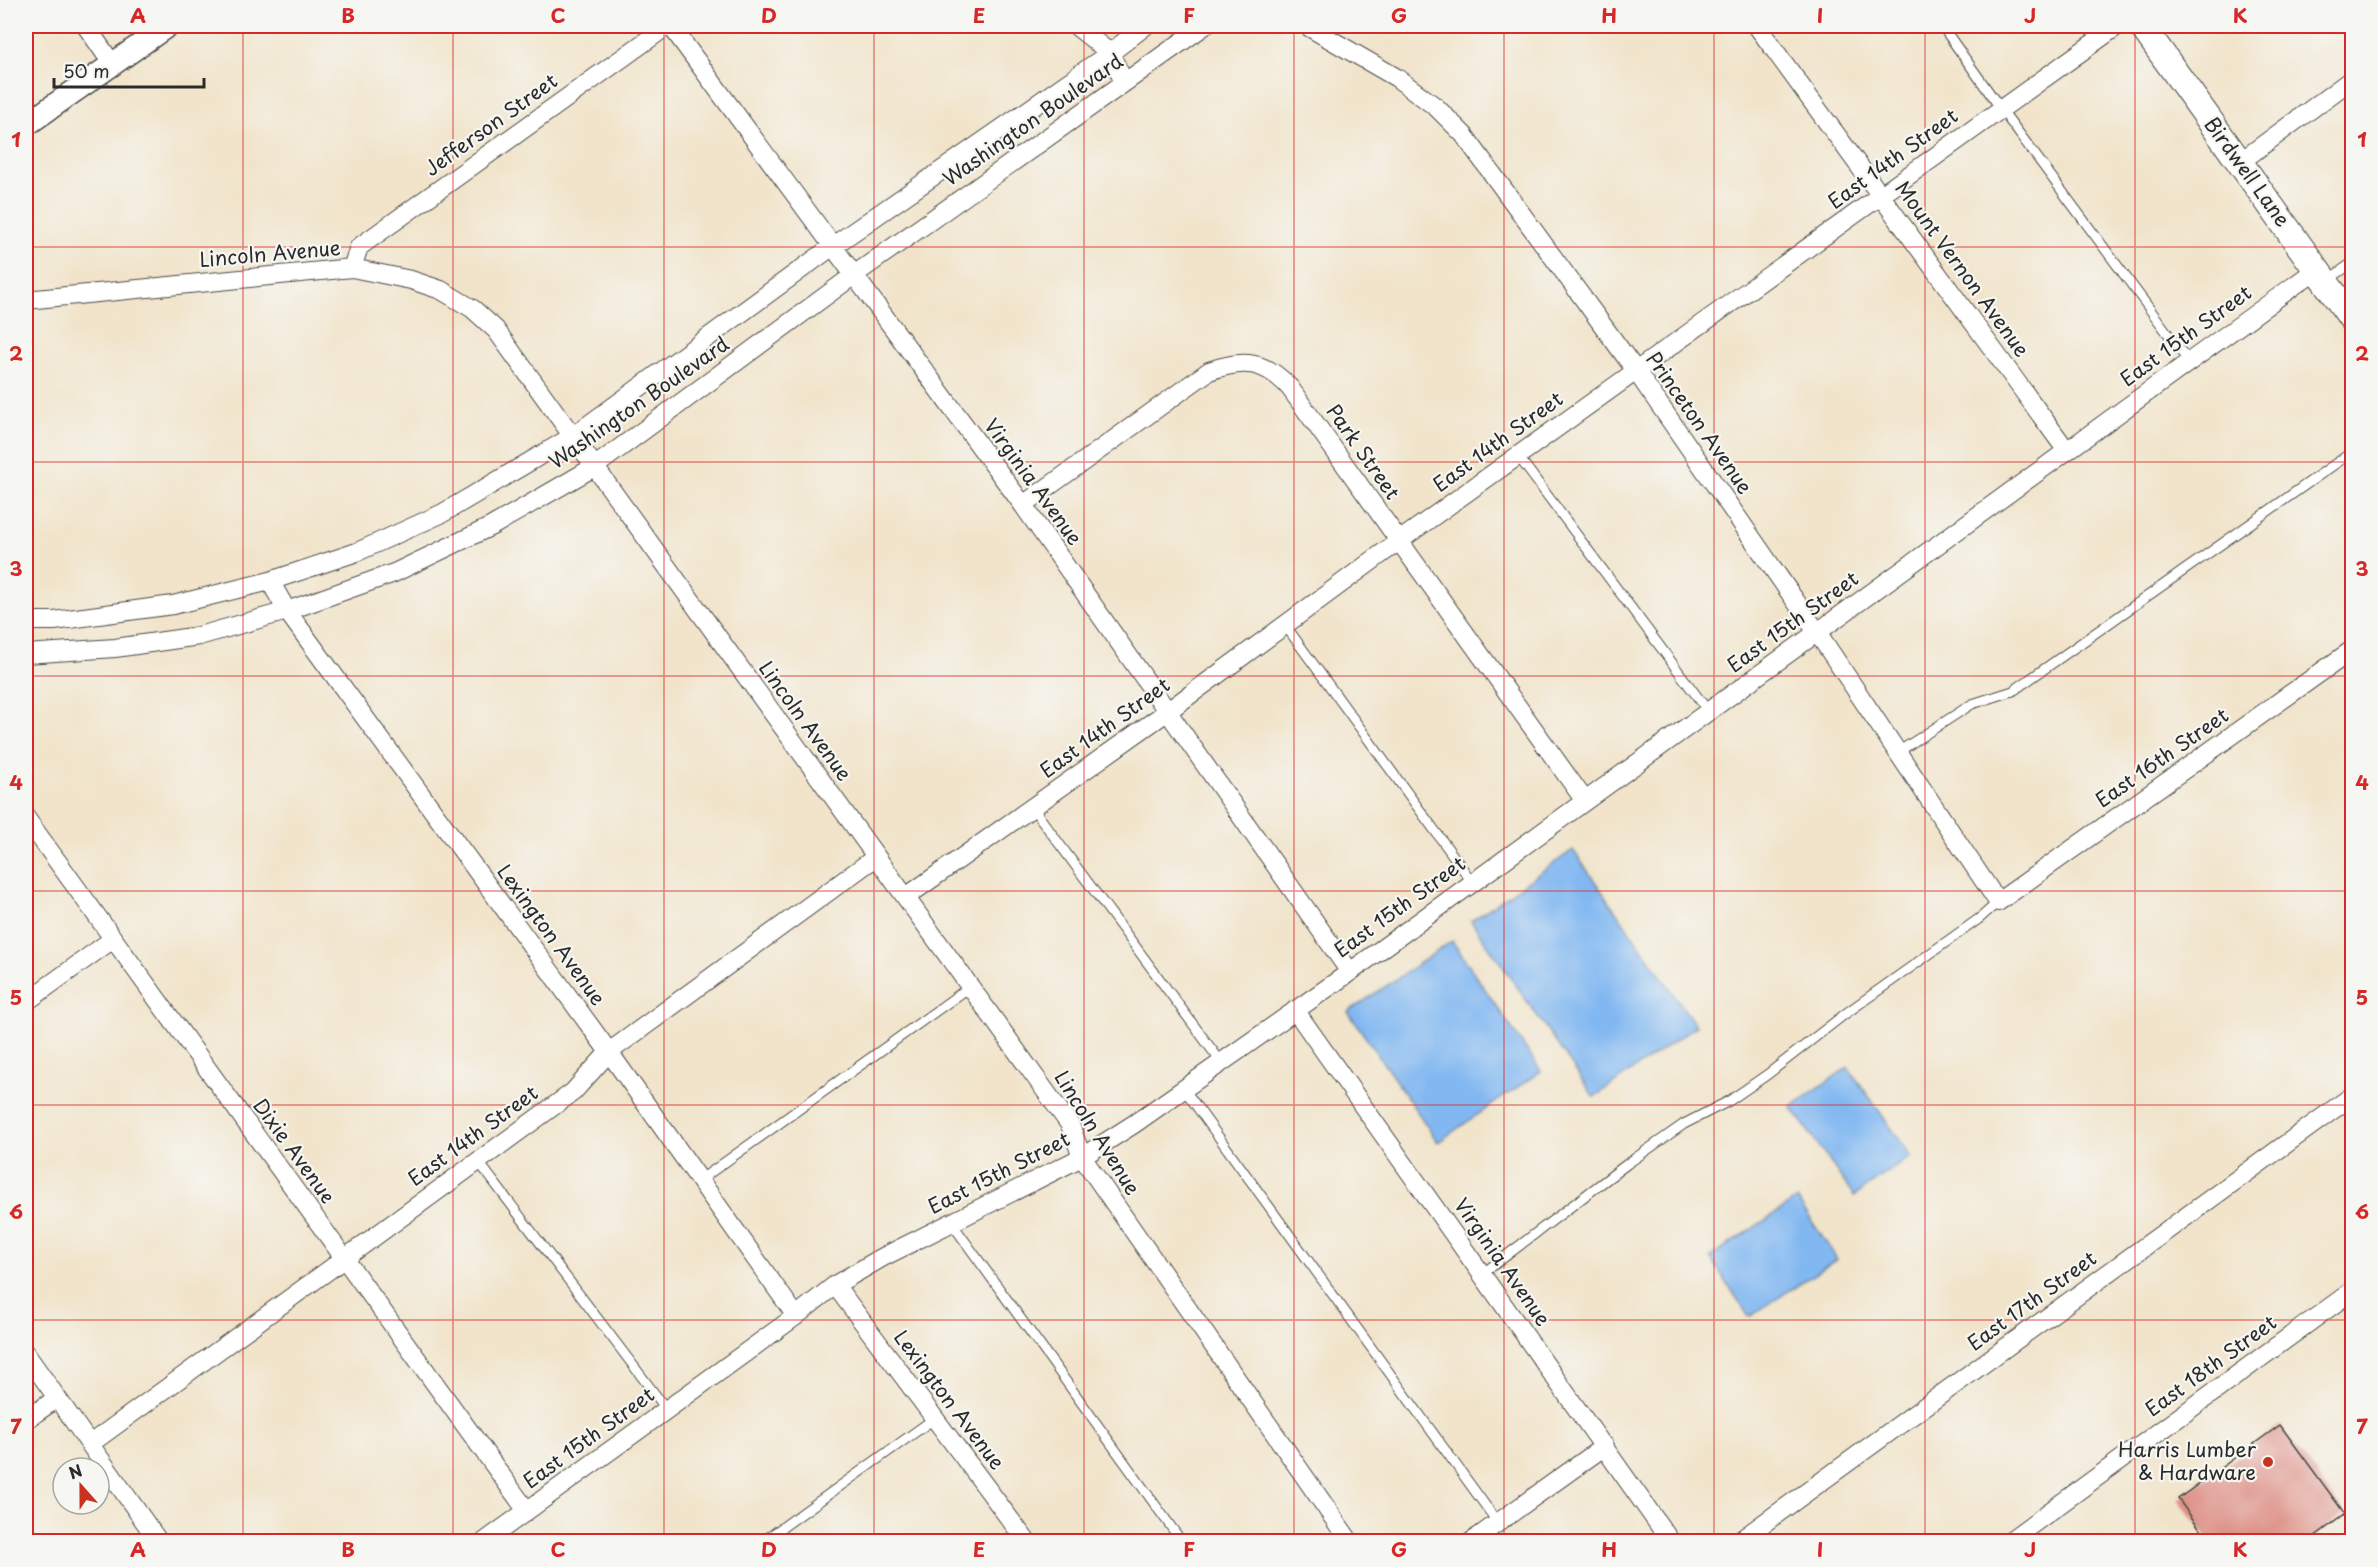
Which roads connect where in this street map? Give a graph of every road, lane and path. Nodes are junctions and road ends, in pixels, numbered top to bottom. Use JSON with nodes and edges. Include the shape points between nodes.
{"nodes":[{"id":1,"x":86,"y":26,"type":"edge"},
{"id":2,"x":167,"y":26,"type":"edge"},
{"id":3,"x":667,"y":26,"type":"edge"},
{"id":4,"x":671,"y":26,"type":"edge"},
{"id":5,"x":1076,"y":26,"type":"edge"},
{"id":6,"x":1134,"y":26,"type":"edge"},
{"id":7,"x":1145,"y":26,"type":"edge"},
{"id":8,"x":1203,"y":26,"type":"edge"},
{"id":9,"x":1307,"y":26,"type":"edge"},
{"id":10,"x":1757,"y":26,"type":"edge"},
{"id":11,"x":1942,"y":26,"type":"edge"},
{"id":12,"x":2117,"y":26,"type":"edge"},
{"id":13,"x":2148,"y":28,"type":"edge"},
{"id":14,"x":1110,"y":53,"type":"junction"},
{"id":15,"x":113,"y":65,"type":"junction"},
{"id":16,"x":2352,"y":79,"type":"edge"},
{"id":17,"x":1124,"y":82,"type":"junction"},
{"id":18,"x":2001,"y":109,"type":"junction"},
{"id":19,"x":26,"y":125,"type":"edge"},
{"id":20,"x":2240,"y":162,"type":"junction"},
{"id":21,"x":1880,"y":195,"type":"junction"},
{"id":22,"x":833,"y":246,"type":"junction"},
{"id":23,"x":2352,"y":263,"type":"edge"},
{"id":24,"x":352,"y":268,"type":"junction"},
{"id":25,"x":854,"y":275,"type":"junction"},
{"id":26,"x":2321,"y":275,"type":"junction"},
{"id":27,"x":26,"y":300,"type":"edge"},
{"id":28,"x":2352,"y":319,"type":"edge"},
{"id":29,"x":2189,"y":362,"type":"junction"},
{"id":30,"x":1636,"y":371,"type":"junction"},
{"id":31,"x":573,"y":436,"type":"junction"},
{"id":32,"x":2067,"y":451,"type":"junction"},
{"id":33,"x":2352,"y":452,"type":"edge"},
{"id":34,"x":1518,"y":456,"type":"junction"},
{"id":35,"x":594,"y":467,"type":"junction"},
{"id":36,"x":1023,"y":505,"type":"junction"},
{"id":37,"x":1399,"y":542,"type":"junction"},
{"id":38,"x":270,"y":581,"type":"junction"},
{"id":39,"x":287,"y":611,"type":"junction"},
{"id":40,"x":26,"y":621,"type":"edge"},
{"id":41,"x":1285,"y":625,"type":"junction"},
{"id":42,"x":1817,"y":632,"type":"junction"},
{"id":43,"x":2352,"y":650,"type":"edge"},
{"id":44,"x":26,"y":654,"type":"edge"},
{"id":45,"x":1168,"y":711,"type":"junction"},
{"id":46,"x":1708,"y":711,"type":"junction"},
{"id":47,"x":1898,"y":752,"type":"junction"},
{"id":48,"x":1585,"y":801,"type":"junction"},
{"id":49,"x":1032,"y":807,"type":"junction"},
{"id":50,"x":26,"y":818,"type":"edge"},
{"id":51,"x":876,"y":857,"type":"junction"},
{"id":52,"x":1473,"y":883,"type":"junction"},
{"id":53,"x":906,"y":897,"type":"junction"},
{"id":54,"x":1998,"y":902,"type":"junction"},
{"id":55,"x":113,"y":939,"type":"junction"},
{"id":56,"x":1350,"y":972,"type":"junction"},
{"id":57,"x":971,"y":986,"type":"junction"},
{"id":58,"x":26,"y":1002,"type":"edge"},
{"id":59,"x":1294,"y":1010,"type":"junction"},
{"id":60,"x":609,"y":1052,"type":"junction"},
{"id":61,"x":1221,"y":1062,"type":"junction"},
{"id":62,"x":1184,"y":1089,"type":"junction"},
{"id":63,"x":2352,"y":1096,"type":"edge"},
{"id":64,"x":1082,"y":1157,"type":"junction"},
{"id":65,"x":477,"y":1161,"type":"junction"},
{"id":66,"x":700,"y":1180,"type":"junction"},
{"id":67,"x":951,"y":1222,"type":"junction"},
{"id":68,"x":343,"y":1258,"type":"junction"},
{"id":69,"x":1482,"y":1274,"type":"junction"},
{"id":70,"x":835,"y":1285,"type":"junction"},
{"id":71,"x":2352,"y":1291,"type":"edge"},
{"id":72,"x":796,"y":1316,"type":"junction"},
{"id":73,"x":26,"y":1354,"type":"edge"},
{"id":74,"x":57,"y":1398,"type":"junction"},
{"id":75,"x":667,"y":1410,"type":"junction"},
{"id":76,"x":935,"y":1418,"type":"junction"},
{"id":77,"x":26,"y":1420,"type":"edge"},
{"id":78,"x":90,"y":1443,"type":"junction"},
{"id":79,"x":1605,"y":1446,"type":"junction"},
{"id":80,"x":527,"y":1510,"type":"junction"},
{"id":81,"x":1498,"y":1523,"type":"junction"},
{"id":82,"x":151,"y":1539,"type":"edge"},
{"id":83,"x":484,"y":1542,"type":"edge"},
{"id":84,"x":762,"y":1542,"type":"edge"},
{"id":85,"x":1027,"y":1542,"type":"edge"},
{"id":86,"x":1182,"y":1542,"type":"edge"},
{"id":87,"x":1350,"y":1542,"type":"edge"},
{"id":88,"x":1471,"y":1542,"type":"edge"},
{"id":89,"x":1671,"y":1542,"type":"edge"},
{"id":90,"x":1738,"y":1542,"type":"edge"},
{"id":91,"x":2008,"y":1542,"type":"edge"}],
"edges":[{"from":1,"to":15,"type":"street"},
{"from":2,"to":15,"type":"street"},
{"from":3,"to":24,"type":"street","name":"Jefferson Street","via":[[359,247]]},
{"from":4,"to":22,"type":"street","name":"Virginia Avenue"},
{"from":5,"to":14,"type":"street"},
{"from":6,"to":14,"type":"street"},
{"from":7,"to":14,"type":"street","name":"Washington Boulevard"},
{"from":8,"to":17,"type":"street","name":"Washington Boulevard"},
{"from":9,"to":30,"type":"street","name":"Princeton Avenue","via":[[1397,78],[1436,107],[1464,135]]},
{"from":10,"to":21,"type":"street","name":"Mount Vernon Avenue"},
{"from":11,"to":18,"type":"lane"},
{"from":12,"to":18,"type":"street","name":"East 14th Street"},
{"from":13,"to":20,"type":"main road","name":"Birdwell Lane"},
{"from":14,"to":17,"type":"street"},
{"from":14,"to":22,"type":"street","name":"Washington Boulevard"},
{"from":15,"to":19,"type":"street"},
{"from":16,"to":20,"type":"street"},
{"from":17,"to":25,"type":"street","name":"Washington Boulevard"},
{"from":18,"to":21,"type":"street","name":"East 14th Street"},
{"from":18,"to":29,"type":"lane"},
{"from":20,"to":26,"type":"main road","name":"Birdwell Lane"},
{"from":21,"to":30,"type":"street","name":"East 14th Street"},
{"from":21,"to":32,"type":"street","name":"Mount Vernon Avenue"},
{"from":22,"to":25,"type":"street","name":"Virginia Avenue"},
{"from":22,"to":31,"type":"street","name":"Washington Boulevard"},
{"from":23,"to":26,"type":"lane"},
{"from":24,"to":27,"type":"street","name":"Lincoln Avenue"},
{"from":24,"to":31,"type":"street","name":"Lincoln Avenue","via":[[441,290],[473,309],[496,330]]},
{"from":25,"to":35,"type":"street","name":"Washington Boulevard"},
{"from":25,"to":36,"type":"street","name":"Virginia Avenue"},
{"from":26,"to":28,"type":"main road","name":"Birdwell Lane"},
{"from":26,"to":29,"type":"street","name":"East 15th Street"},
{"from":29,"to":32,"type":"street","name":"East 15th Street"},
{"from":30,"to":34,"type":"street","name":"East 14th Street"},
{"from":30,"to":42,"type":"street","name":"Princeton Avenue"},
{"from":31,"to":35,"type":"street","name":"Lincoln Avenue"},
{"from":31,"to":38,"type":"street","name":"Washington Boulevard","via":[[443,513],[357,552]]},
{"from":32,"to":42,"type":"street","name":"East 15th Street"},
{"from":33,"to":47,"type":"lane","via":[[2013,691],[1972,704]]},
{"from":34,"to":37,"type":"street","name":"East 14th Street"},
{"from":34,"to":46,"type":"lane"},
{"from":35,"to":39,"type":"street","name":"Washington Boulevard","via":[[492,526],[394,573]]},
{"from":35,"to":51,"type":"street","name":"Lincoln Avenue"},
{"from":36,"to":37,"type":"street","name":"Park Street","via":[[1209,371],[1253,364],[1272,370],[1290,388]]},
{"from":36,"to":45,"type":"street","name":"Virginia Avenue"},
{"from":37,"to":41,"type":"street","name":"East 14th Street"},
{"from":37,"to":48,"type":"street","name":"Park Street"},
{"from":38,"to":39,"type":"street","name":"Lexington Avenue"},
{"from":38,"to":40,"type":"street","name":"Washington Boulevard","via":[[173,606]]},
{"from":39,"to":44,"type":"street","name":"Washington Boulevard","via":[[199,636],[115,648]]},
{"from":39,"to":60,"type":"street","name":"Lexington Avenue"},
{"from":41,"to":45,"type":"street","name":"East 14th Street"},
{"from":41,"to":52,"type":"lane"},
{"from":42,"to":46,"type":"street","name":"East 15th Street"},
{"from":42,"to":47,"type":"street","name":"Princeton Avenue"},
{"from":43,"to":54,"type":"street","name":"East 16th Street"},
{"from":45,"to":49,"type":"street","name":"East 14th Street"},
{"from":45,"to":56,"type":"street","name":"Virginia Avenue"},
{"from":46,"to":48,"type":"street","name":"East 15th Street"},
{"from":47,"to":54,"type":"street","name":"Princeton Avenue"},
{"from":48,"to":52,"type":"street","name":"East 15th Street"},
{"from":49,"to":53,"type":"street","name":"East 14th Street"},
{"from":49,"to":61,"type":"lane"},
{"from":50,"to":55,"type":"street","name":"Dixie Avenue"},
{"from":51,"to":53,"type":"street","name":"Lincoln Avenue"},
{"from":51,"to":60,"type":"street","name":"East 14th Street"},
{"from":52,"to":56,"type":"street","name":"East 15th Street"},
{"from":53,"to":57,"type":"street","name":"Lincoln Avenue"},
{"from":54,"to":69,"type":"lane","via":[[1768,1074],[1729,1101],[1684,1124]]},
{"from":55,"to":58,"type":"street"},
{"from":55,"to":68,"type":"street","name":"Dixie Avenue"},
{"from":56,"to":59,"type":"street","name":"East 15th Street"},
{"from":57,"to":64,"type":"street","name":"Lincoln Avenue","via":[[1070,1125]]},
{"from":57,"to":66,"type":"lane"},
{"from":59,"to":61,"type":"street","name":"East 15th Street"},
{"from":59,"to":69,"type":"street","name":"Virginia Avenue"},
{"from":60,"to":65,"type":"street","name":"East 14th Street","via":[[573,1092]]},
{"from":60,"to":66,"type":"street","name":"Lexington Avenue"},
{"from":61,"to":62,"type":"street","name":"East 15th Street"},
{"from":62,"to":64,"type":"street","name":"East 15th Street"},
{"from":62,"to":81,"type":"lane"},
{"from":63,"to":90,"type":"street","name":"East 17th Street"},
{"from":64,"to":67,"type":"street","name":"East 15th Street"},
{"from":64,"to":87,"type":"street","name":"Lincoln Avenue"},
{"from":65,"to":68,"type":"street","name":"East 14th Street"},
{"from":65,"to":75,"type":"lane"},
{"from":66,"to":72,"type":"street","name":"Lexington Avenue"},
{"from":67,"to":70,"type":"street","name":"East 15th Street"},
{"from":67,"to":86,"type":"lane"},
{"from":68,"to":78,"type":"street","name":"East 14th Street"},
{"from":68,"to":80,"type":"street","name":"Dixie Avenue"},
{"from":69,"to":79,"type":"street","name":"Virginia Avenue"},
{"from":70,"to":72,"type":"street","name":"East 15th Street"},
{"from":70,"to":76,"type":"street","name":"Lexington Avenue"},
{"from":71,"to":91,"type":"street","name":"East 18th Street"},
{"from":72,"to":75,"type":"street","name":"East 15th Street"},
{"from":73,"to":74,"type":"street"},
{"from":74,"to":77,"type":"street"},
{"from":74,"to":78,"type":"street"},
{"from":75,"to":80,"type":"street","name":"East 15th Street"},
{"from":76,"to":84,"type":"lane"},
{"from":76,"to":85,"type":"street","name":"Lexington Avenue"},
{"from":78,"to":82,"type":"street"},
{"from":79,"to":81,"type":"street"},
{"from":79,"to":89,"type":"street","name":"Virginia Avenue"},
{"from":80,"to":83,"type":"street","name":"East 15th Street"},
{"from":81,"to":88,"type":"street"}]}
